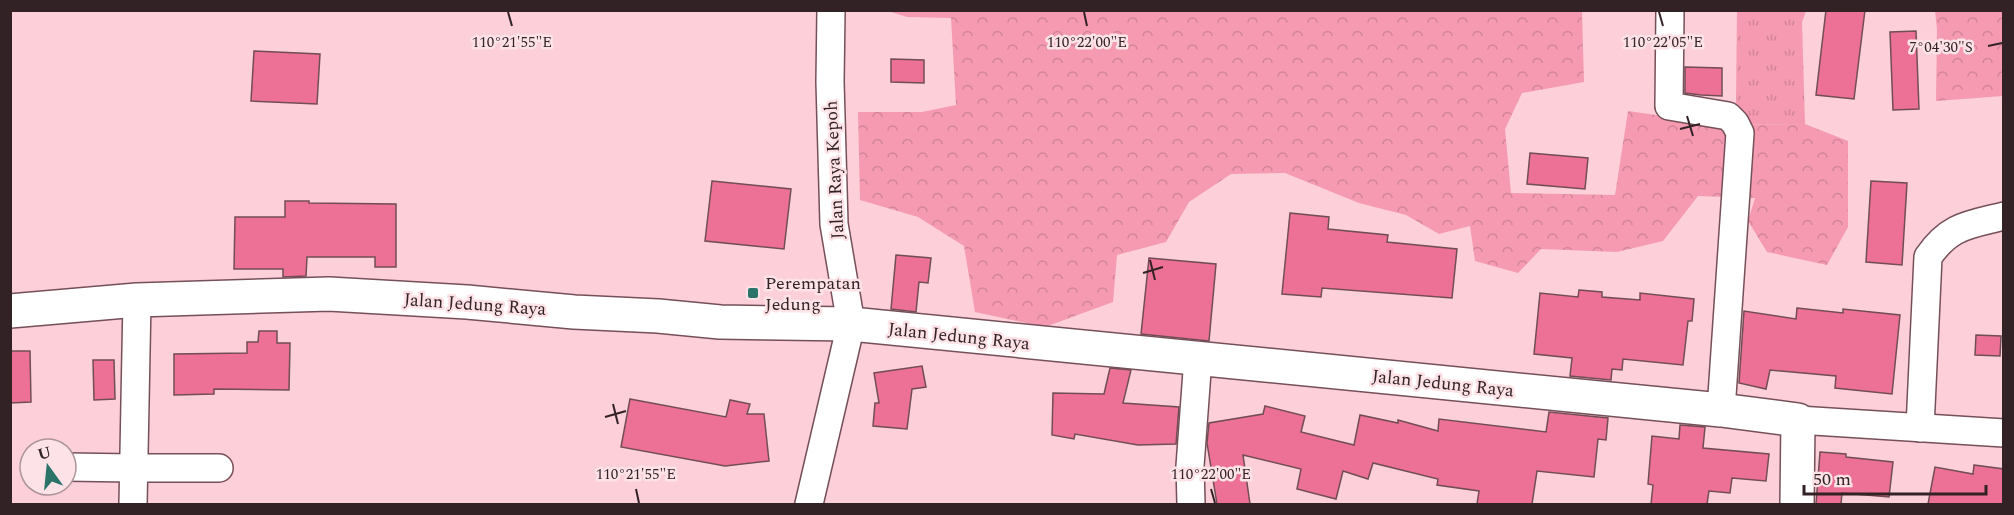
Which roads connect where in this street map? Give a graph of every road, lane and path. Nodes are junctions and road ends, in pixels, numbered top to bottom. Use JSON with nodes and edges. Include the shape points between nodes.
{"nodes":[{"id":1,"x":831,"y":10,"type":"edge"},
{"id":2,"x":1670,"y":10,"type":"edge"},
{"id":3,"x":2004,"y":216,"type":"edge"},
{"id":4,"x":137,"y":300,"type":"junction"},
{"id":5,"x":10,"y":311,"type":"edge"},
{"id":6,"x":851,"y":324,"type":"junction"},
{"id":7,"x":1198,"y":358,"type":"junction"},
{"id":8,"x":1721,"y":410,"type":"junction"},
{"id":9,"x":1798,"y":420,"type":"junction"},
{"id":10,"x":1920,"y":428,"type":"junction"},
{"id":11,"x":2004,"y":433,"type":"edge"},
{"id":12,"x":78,"y":466,"type":"edge"},
{"id":13,"x":134,"y":468,"type":"junction"},
{"id":14,"x":219,"y":468,"type":"dead end"},
{"id":15,"x":133,"y":504,"type":"edge"},
{"id":16,"x":809,"y":504,"type":"edge"},
{"id":17,"x":1191,"y":504,"type":"edge"},
{"id":18,"x":1797,"y":504,"type":"edge"}],
"edges":[{"from":1,"to":6,"type":"street","name":"Jalan Raya Kepoh","via":[[834,224]]},
{"from":2,"to":8,"type":"street","via":[[1669,106],[1728,116],[1740,133]]},
{"from":3,"to":10,"type":"street","via":[[1945,235],[1929,257]]},
{"from":4,"to":5,"type":"street","name":"Jalan Jedung Raya"},
{"from":4,"to":6,"type":"street","name":"Jalan Jedung Raya","via":[[329,294],[720,322]]},
{"from":4,"to":13,"type":"street"},
{"from":6,"to":7,"type":"street","name":"Jalan Jedung Raya"},
{"from":6,"to":16,"type":"street","name":"Jalan Raya Kepoh"},
{"from":7,"to":8,"type":"street","name":"Jalan Jedung Raya"},
{"from":7,"to":17,"type":"street"},
{"from":8,"to":9,"type":"street","name":"Jalan Jedung Raya"},
{"from":9,"to":10,"type":"street","name":"Jalan Jedung Raya"},
{"from":9,"to":18,"type":"street"},
{"from":10,"to":11,"type":"street","name":"Jalan Jedung Raya"},
{"from":12,"to":13,"type":"street"},
{"from":13,"to":14,"type":"street"},
{"from":13,"to":15,"type":"street"}]}
